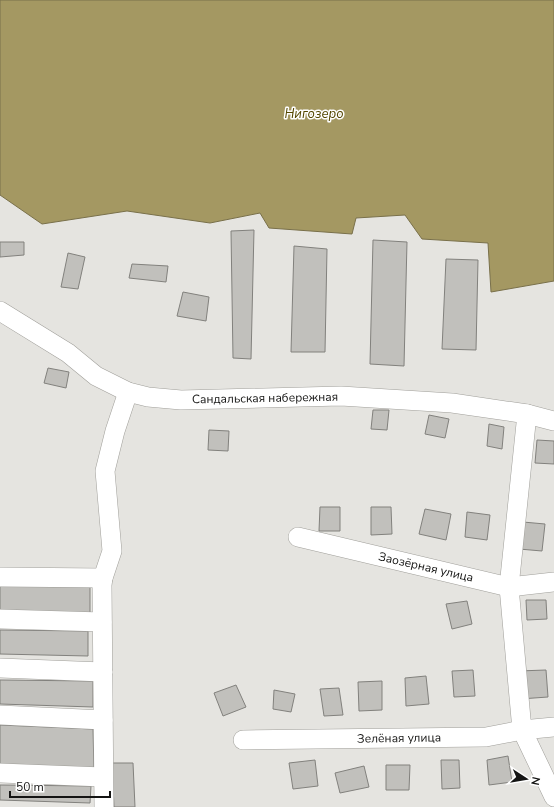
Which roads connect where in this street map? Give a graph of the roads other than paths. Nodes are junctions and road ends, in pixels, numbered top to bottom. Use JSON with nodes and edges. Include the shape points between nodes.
{"nodes":[{"id":1,"x":0,"y":311,"type":"edge"},
{"id":2,"x":128,"y":392,"type":"junction"},
{"id":3,"x":527,"y":414,"type":"junction"},
{"id":4,"x":554,"y":421,"type":"edge"},
{"id":5,"x":298,"y":537,"type":"dead end"},
{"id":6,"x":0,"y":577,"type":"edge"},
{"id":7,"x":102,"y":578,"type":"junction"},
{"id":8,"x":554,"y":582,"type":"edge"},
{"id":9,"x":509,"y":587,"type":"junction"},
{"id":10,"x":0,"y":619,"type":"edge"},
{"id":11,"x":102,"y":622,"type":"junction"},
{"id":12,"x":0,"y":668,"type":"edge"},
{"id":13,"x":103,"y":672,"type":"junction"},
{"id":14,"x":0,"y":716,"type":"edge"},
{"id":15,"x":103,"y":720,"type":"junction"},
{"id":16,"x":554,"y":727,"type":"edge"},
{"id":17,"x":522,"y":730,"type":"junction"},
{"id":18,"x":243,"y":740,"type":"dead end"},
{"id":19,"x":0,"y":774,"type":"edge"},
{"id":20,"x":103,"y":777,"type":"junction"},
{"id":21,"x":554,"y":797,"type":"edge"},
{"id":22,"x":104,"y":807,"type":"edge"}],
"edges":[{"from":1,"to":2,"type":"street","name":"Сандальская набережная","via":[[68,353],[96,376]]},
{"from":2,"to":3,"type":"street","name":"Сандальская набережная","via":[[181,400],[341,396],[452,403]]},
{"from":2,"to":7,"type":"street","via":[[105,471],[112,551]]},
{"from":3,"to":4,"type":"street","name":"Сандальская набережная"},
{"from":3,"to":9,"type":"street"},
{"from":5,"to":9,"type":"street","name":"Заозёрная улица"},
{"from":6,"to":7,"type":"street"},
{"from":7,"to":11,"type":"street"},
{"from":8,"to":9,"type":"street","name":"Заозёрная улица"},
{"from":9,"to":17,"type":"street"},
{"from":10,"to":11,"type":"street"},
{"from":11,"to":13,"type":"street"},
{"from":12,"to":13,"type":"street"},
{"from":13,"to":15,"type":"street"},
{"from":14,"to":15,"type":"street"},
{"from":15,"to":20,"type":"street"},
{"from":16,"to":17,"type":"street","name":"Зелёная улица"},
{"from":17,"to":18,"type":"street","name":"Зелёная улица","via":[[486,737]]},
{"from":17,"to":21,"type":"street"},
{"from":19,"to":20,"type":"street"},
{"from":20,"to":22,"type":"street"}]}
